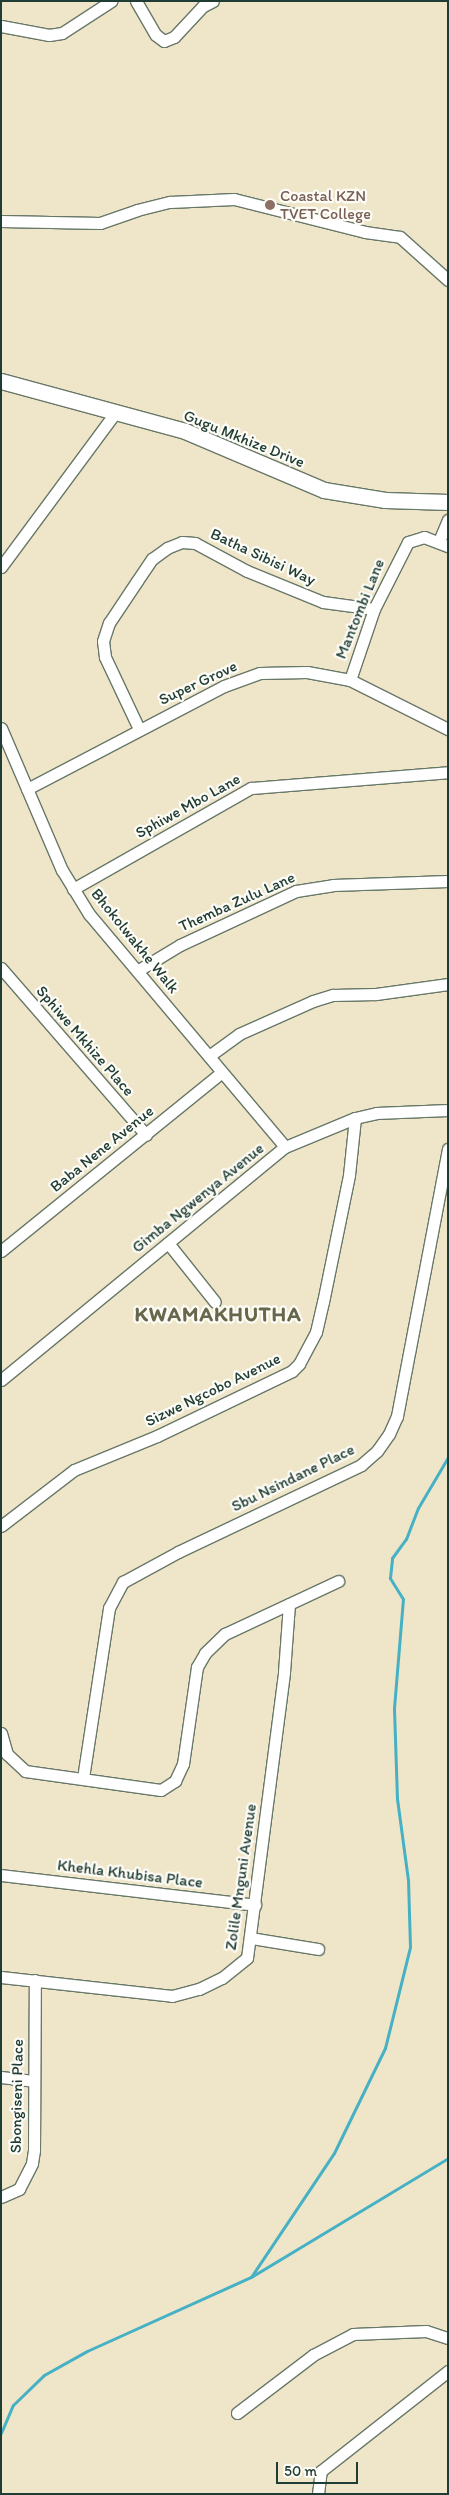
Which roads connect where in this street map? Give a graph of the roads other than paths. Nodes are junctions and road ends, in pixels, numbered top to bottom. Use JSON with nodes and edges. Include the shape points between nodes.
{"nodes":[{"id":1,"x":111,"y":1,"type":"edge"},
{"id":2,"x":136,"y":1,"type":"edge"},
{"id":3,"x":213,"y":1,"type":"edge"},
{"id":4,"x":1,"y":26,"type":"edge"},
{"id":5,"x":1,"y":221,"type":"edge"},
{"id":6,"x":448,"y":280,"type":"edge"},
{"id":7,"x":1,"y":381,"type":"edge"},
{"id":8,"x":115,"y":413,"type":"junction"},
{"id":9,"x":448,"y":502,"type":"edge"},
{"id":10,"x":448,"y":520,"type":"edge"},
{"id":11,"x":444,"y":543,"type":"edge"},
{"id":12,"x":1,"y":567,"type":"edge"},
{"id":13,"x":374,"y":608,"type":"junction"},
{"id":14,"x":350,"y":680,"type":"junction"},
{"id":15,"x":1,"y":728,"type":"edge"},
{"id":16,"x":139,"y":729,"type":"junction"},
{"id":17,"x":448,"y":729,"type":"edge"},
{"id":18,"x":448,"y":772,"type":"edge"},
{"id":19,"x":27,"y":789,"type":"junction"},
{"id":20,"x":448,"y":881,"type":"edge"},
{"id":21,"x":73,"y":889,"type":"junction"},
{"id":22,"x":1,"y":968,"type":"edge"},
{"id":23,"x":137,"y":971,"type":"junction"},
{"id":24,"x":448,"y":984,"type":"edge"},
{"id":25,"x":209,"y":1056,"type":"junction"},
{"id":26,"x":222,"y":1072,"type":"junction"},
{"id":27,"x":448,"y":1110,"type":"edge"},
{"id":28,"x":355,"y":1118,"type":"junction"},
{"id":29,"x":146,"y":1135,"type":"junction"},
{"id":30,"x":285,"y":1147,"type":"junction"},
{"id":31,"x":448,"y":1149,"type":"edge"},
{"id":32,"x":168,"y":1243,"type":"junction"},
{"id":33,"x":1,"y":1251,"type":"edge"},
{"id":34,"x":216,"y":1302,"type":"dead end"},
{"id":35,"x":1,"y":1380,"type":"edge"},
{"id":36,"x":1,"y":1526,"type":"edge"},
{"id":37,"x":338,"y":1581,"type":"dead end"},
{"id":38,"x":289,"y":1604,"type":"junction"},
{"id":39,"x":1,"y":1734,"type":"edge"},
{"id":40,"x":84,"y":1778,"type":"junction"},
{"id":41,"x":1,"y":1876,"type":"edge"},
{"id":42,"x":255,"y":1905,"type":"junction"},
{"id":43,"x":251,"y":1938,"type":"junction"},
{"id":44,"x":318,"y":1949,"type":"dead end"},
{"id":45,"x":1,"y":1976,"type":"edge"},
{"id":46,"x":35,"y":1980,"type":"junction"},
{"id":47,"x":1,"y":2077,"type":"edge"},
{"id":48,"x":33,"y":2081,"type":"junction"},
{"id":49,"x":1,"y":2197,"type":"edge"},
{"id":50,"x":448,"y":2338,"type":"edge"},
{"id":51,"x":448,"y":2371,"type":"edge"},
{"id":52,"x":237,"y":2413,"type":"dead end"},
{"id":53,"x":318,"y":2494,"type":"edge"}],
"edges":[{"from":1,"to":4,"type":"street","via":[[62,33],[49,35]]},
{"from":2,"to":3,"type":"street","via":[[152,30],[164,41],[174,37],[203,6]]},
{"from":5,"to":6,"type":"street","via":[[100,223],[170,202],[234,199],[364,232],[400,236]]},
{"from":7,"to":8,"type":"street","name":"Gugu Mkhize Drive"},
{"from":8,"to":9,"type":"street","name":"Gugu Mkhize Drive","via":[[211,441],[324,490],[386,500]]},
{"from":8,"to":12,"type":"street"},
{"from":10,"to":11,"type":"street"},
{"from":11,"to":13,"type":"street","name":"Mantombi Lane","via":[[416,537],[408,542]]},
{"from":13,"to":14,"type":"street","name":"Mantombi Lane"},
{"from":13,"to":16,"type":"street","name":"Batha Sibisi Way","via":[[323,602],[247,571],[195,543],[182,542],[166,548],[152,560],[137,581],[109,623],[103,641],[105,657]]},
{"from":14,"to":16,"type":"street","name":"Super Grove","via":[[307,672],[260,674],[224,686]]},
{"from":14,"to":17,"type":"street","name":"Super Grove"},
{"from":15,"to":19,"type":"street","name":"Bhokolwakhe Walk"},
{"from":16,"to":19,"type":"street","name":"Super Grove"},
{"from":18,"to":21,"type":"street","name":"Sphiwe Mbo Lane","via":[[251,788]]},
{"from":19,"to":21,"type":"street","name":"Bhokolwakhe Walk"},
{"from":20,"to":23,"type":"street","name":"Themba Zulu Lane","via":[[333,884],[296,892],[180,945]]},
{"from":21,"to":23,"type":"street","name":"Bhokolwakhe Walk","via":[[89,914]]},
{"from":22,"to":29,"type":"street","name":"Sphiwe Mkhize Place"},
{"from":23,"to":25,"type":"street","name":"Bhokolwakhe Walk"},
{"from":24,"to":25,"type":"street","via":[[376,994],[333,995],[313,1000],[239,1034]]},
{"from":25,"to":26,"type":"street","name":"Bhokolwakhe Walk"},
{"from":26,"to":29,"type":"street","name":"Baba Nene Avenue"},
{"from":26,"to":30,"type":"street","name":"Bhokolwakhe Walk"},
{"from":27,"to":28,"type":"street","name":"Gimba Ngwenya Avenue","via":[[415,1109]]},
{"from":28,"to":30,"type":"street","name":"Gimba Ngwenya Avenue"},
{"from":28,"to":36,"type":"street","name":"Sizwe Ngcobo Avenue","via":[[350,1175],[323,1302],[316,1332],[300,1364],[292,1371],[166,1432],[74,1470]]},
{"from":29,"to":33,"type":"street","name":"Baba Nene Avenue"},
{"from":30,"to":32,"type":"street","name":"Gimba Ngwenya Avenue"},
{"from":31,"to":40,"type":"street","name":"Sbu Nsindane Place","via":[[400,1406],[389,1434],[377,1452],[361,1465],[178,1552],[123,1582],[109,1608]]},
{"from":32,"to":34,"type":"street"},
{"from":32,"to":35,"type":"street","name":"Gimba Ngwenya Avenue"},
{"from":37,"to":38,"type":"street"},
{"from":38,"to":40,"type":"street","via":[[225,1634],[205,1653],[198,1666],[183,1764],[175,1781],[161,1790]]},
{"from":38,"to":42,"type":"street","name":"Zolile Mnguni Avenue","via":[[284,1672]]},
{"from":39,"to":40,"type":"street","via":[[7,1754],[25,1771]]},
{"from":41,"to":42,"type":"street","name":"Khehla Khubisa Place"},
{"from":42,"to":43,"type":"street","name":"Zolile Mnguni Avenue"},
{"from":43,"to":44,"type":"street"},
{"from":43,"to":46,"type":"street","name":"Zolile Mnguni Avenue","via":[[249,1952],[242,1964],[186,1995]]},
{"from":45,"to":46,"type":"street","name":"Zolile Mnguni Avenue"},
{"from":46,"to":48,"type":"street","name":"Sbongiseni Place"},
{"from":47,"to":48,"type":"street"},
{"from":48,"to":49,"type":"street","name":"Sbongiseni Place","via":[[32,2163],[19,2189]]},
{"from":50,"to":52,"type":"street","via":[[426,2331],[353,2334],[313,2355]]},
{"from":51,"to":53,"type":"street","via":[[320,2471]]}]}
